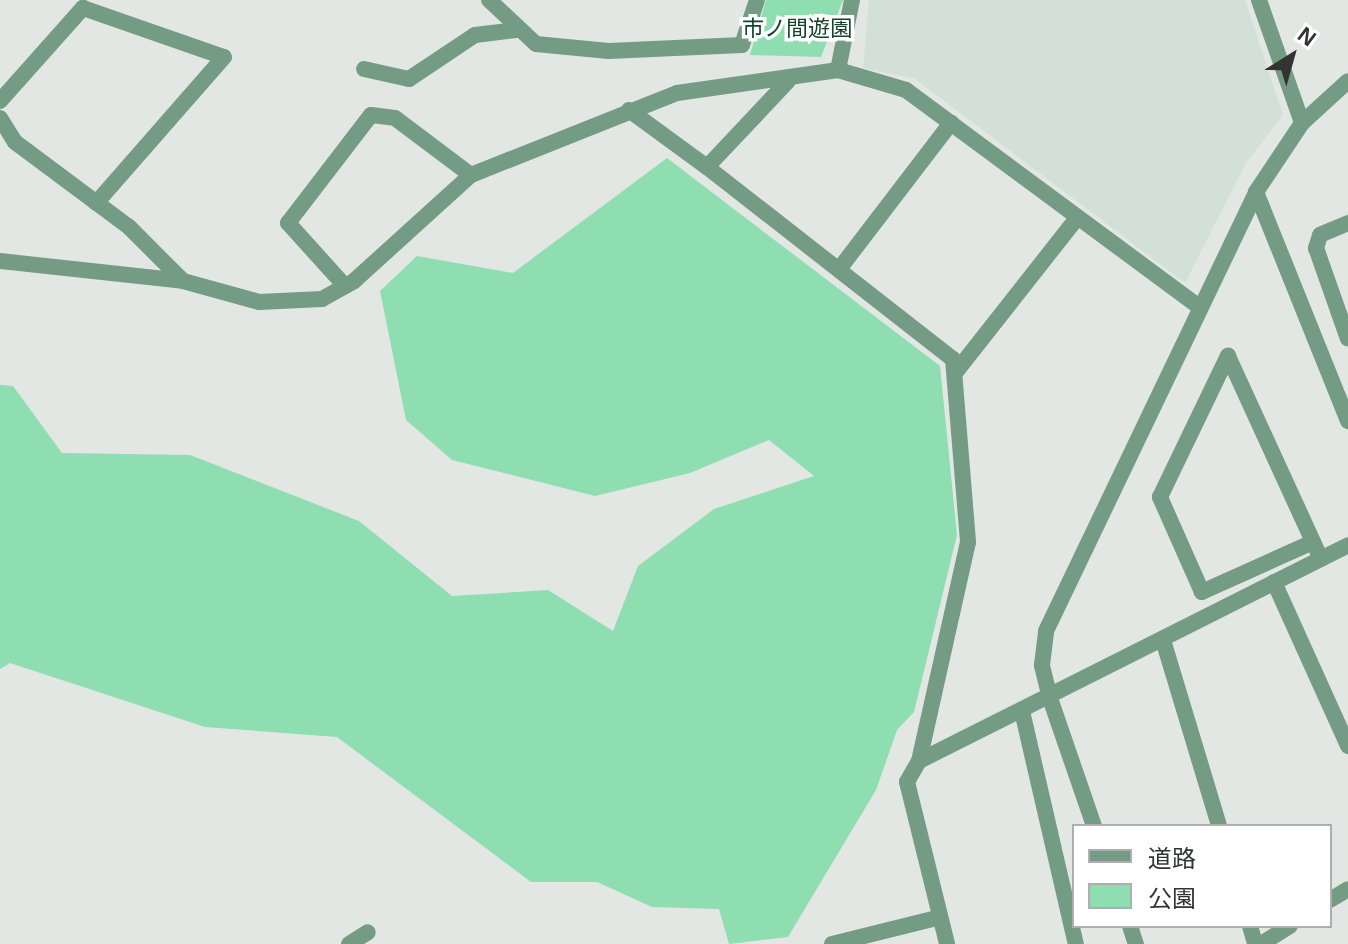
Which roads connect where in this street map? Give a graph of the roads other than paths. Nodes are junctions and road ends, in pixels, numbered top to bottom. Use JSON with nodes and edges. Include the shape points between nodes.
{"nodes":[{"id":1,"x":489,"y":0,"type":"edge"},
{"id":2,"x":757,"y":0,"type":"edge"},
{"id":3,"x":852,"y":0,"type":"edge"},
{"id":4,"x":1259,"y":0,"type":"edge"},
{"id":5,"x":516,"y":30,"type":"junction"},
{"id":6,"x":364,"y":69,"type":"dead end"},
{"id":7,"x":838,"y":70,"type":"junction"},
{"id":8,"x":788,"y":81,"type":"junction"},
{"id":9,"x":1348,"y":81,"type":"edge"},
{"id":10,"x":0,"y":101,"type":"edge"},
{"id":11,"x":629,"y":110,"type":"junction"},
{"id":12,"x":0,"y":118,"type":"edge"},
{"id":13,"x":951,"y":123,"type":"junction"},
{"id":14,"x":1302,"y":123,"type":"junction"},
{"id":15,"x":707,"y":167,"type":"junction"},
{"id":16,"x":471,"y":175,"type":"junction"},
{"id":17,"x":1256,"y":192,"type":"junction"},
{"id":18,"x":96,"y":203,"type":"junction"},
{"id":19,"x":1077,"y":218,"type":"junction"},
{"id":20,"x":1348,"y":223,"type":"edge"},
{"id":21,"x":0,"y":261,"type":"edge"},
{"id":22,"x":840,"y":268,"type":"junction"},
{"id":23,"x":183,"y":281,"type":"junction"},
{"id":24,"x":345,"y":286,"type":"junction"},
{"id":25,"x":1198,"y":306,"type":"junction"},
{"id":26,"x":1348,"y":339,"type":"edge"},
{"id":27,"x":955,"y":373,"type":"junction"},
{"id":28,"x":1348,"y":421,"type":"edge"},
{"id":29,"x":1313,"y":542,"type":"dead end"},
{"id":30,"x":1348,"y":545,"type":"edge"},
{"id":31,"x":1321,"y":559,"type":"junction"},
{"id":32,"x":1274,"y":582,"type":"junction"},
{"id":33,"x":1163,"y":640,"type":"junction"},
{"id":34,"x":1050,"y":698,"type":"junction"},
{"id":35,"x":1022,"y":711,"type":"junction"},
{"id":36,"x":1348,"y":746,"type":"edge"},
{"id":37,"x":919,"y":761,"type":"junction"},
{"id":38,"x":1093,"y":824,"type":"edge"},
{"id":39,"x":1218,"y":824,"type":"edge"},
{"id":40,"x":940,"y":917,"type":"junction"},
{"id":41,"x":1072,"y":927,"type":"edge"},
{"id":42,"x":1287,"y":928,"type":"edge"},
{"id":43,"x":368,"y":932,"type":"dead end"},
{"id":44,"x":349,"y":944,"type":"edge"},
{"id":45,"x":832,"y":944,"type":"edge"},
{"id":46,"x":947,"y":944,"type":"edge"},
{"id":47,"x":1261,"y":944,"type":"edge"}],
"edges":[{"from":1,"to":5,"type":"street"},
{"from":2,"to":5,"type":"street","via":[[742,45],[727,49],[573,51],[536,44]]},
{"from":3,"to":7,"type":"street"},
{"from":4,"to":14,"type":"street"},
{"from":5,"to":6,"type":"street","via":[[475,35],[409,79]]},
{"from":7,"to":8,"type":"street"},
{"from":7,"to":13,"type":"street","via":[[906,90]]},
{"from":8,"to":11,"type":"street","via":[[677,93]]},
{"from":8,"to":15,"type":"street"},
{"from":9,"to":14,"type":"street"},
{"from":10,"to":18,"type":"street","via":[[83,8],[224,57]]},
{"from":11,"to":15,"type":"street"},
{"from":11,"to":16,"type":"street"},
{"from":12,"to":18,"type":"street","via":[[15,142]]},
{"from":13,"to":19,"type":"street"},
{"from":13,"to":22,"type":"street"},
{"from":14,"to":17,"type":"street"},
{"from":15,"to":22,"type":"street"},
{"from":16,"to":24,"type":"street"},
{"from":16,"to":24,"type":"street","via":[[395,118],[371,115],[288,223],[287,231]]},
{"from":17,"to":25,"type":"street"},
{"from":17,"to":28,"type":"street"},
{"from":18,"to":23,"type":"street"},
{"from":19,"to":25,"type":"street"},
{"from":19,"to":27,"type":"street"},
{"from":20,"to":26,"type":"street","via":[[1320,235],[1316,248]]},
{"from":21,"to":23,"type":"street"},
{"from":22,"to":27,"type":"street","via":[[953,359]]},
{"from":23,"to":24,"type":"street","via":[[259,302],[322,299]]},
{"from":25,"to":34,"type":"street","via":[[1046,631],[1042,665]]},
{"from":27,"to":37,"type":"street","via":[[968,542]]},
{"from":29,"to":31,"type":"street","via":[[1202,592],[1160,497],[1228,356]]},
{"from":30,"to":31,"type":"street"},
{"from":31,"to":32,"type":"street"},
{"from":32,"to":33,"type":"street"},
{"from":32,"to":36,"type":"street"},
{"from":33,"to":34,"type":"street"},
{"from":33,"to":39,"type":"street"},
{"from":34,"to":35,"type":"street"},
{"from":34,"to":38,"type":"street"},
{"from":35,"to":37,"type":"street"},
{"from":35,"to":41,"type":"street"},
{"from":37,"to":40,"type":"street","via":[[907,782]]},
{"from":40,"to":45,"type":"street"},
{"from":40,"to":46,"type":"street"},
{"from":42,"to":47,"type":"street"},
{"from":43,"to":44,"type":"street"}]}
